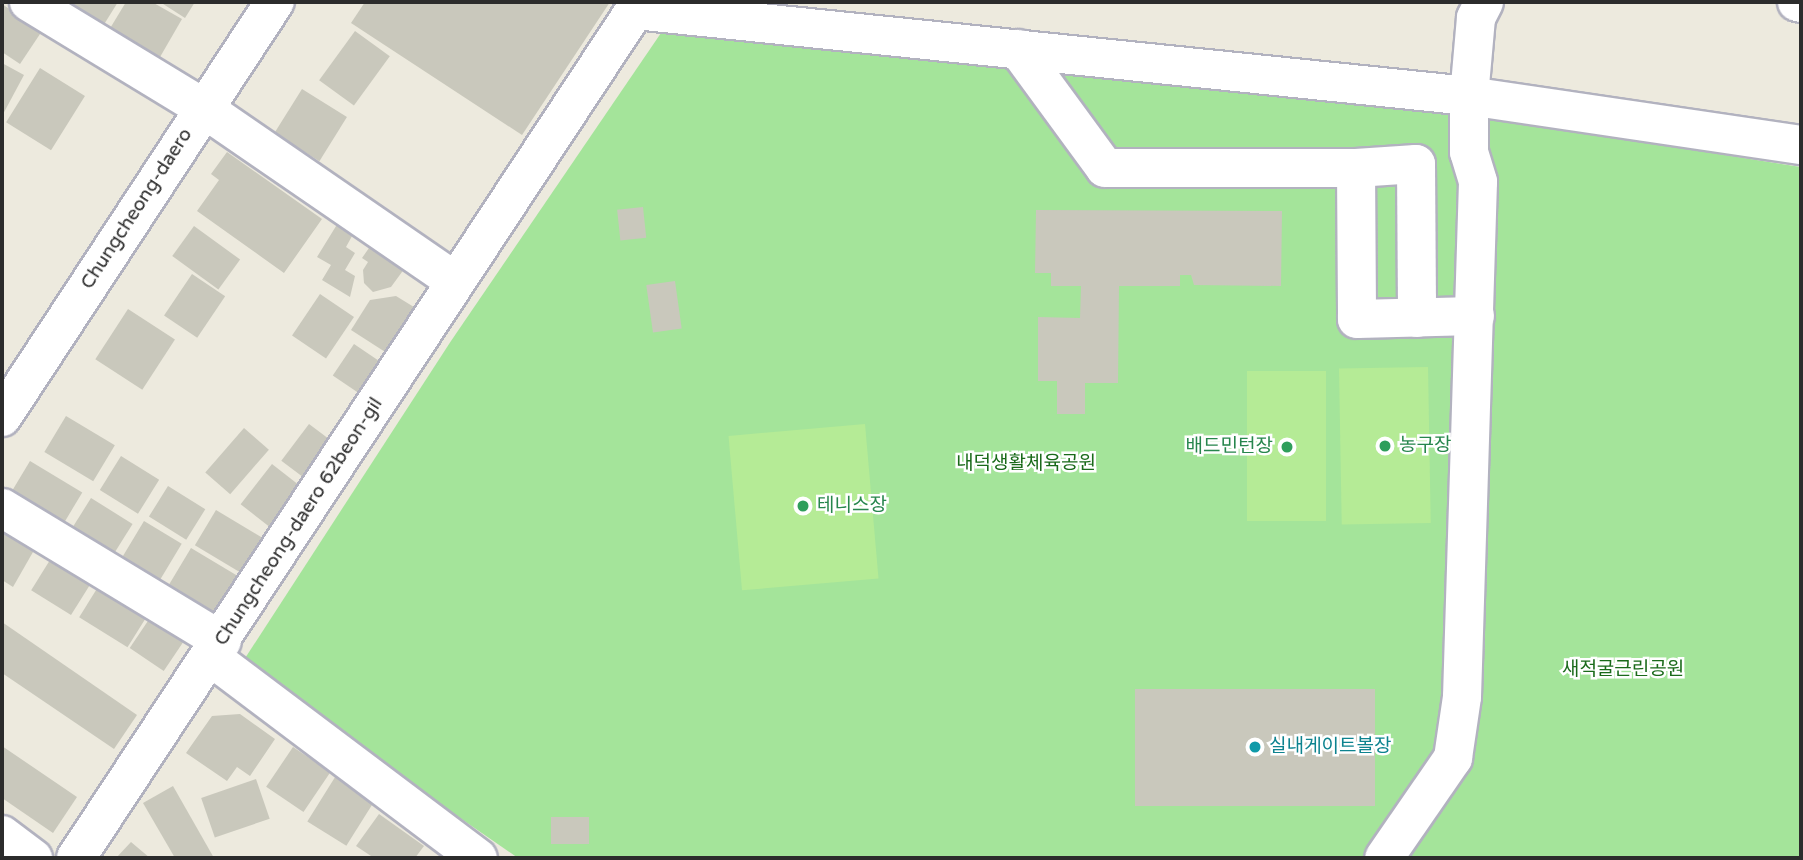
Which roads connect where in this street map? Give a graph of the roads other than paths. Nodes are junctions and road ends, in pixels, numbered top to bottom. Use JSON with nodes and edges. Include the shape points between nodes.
{"nodes":[{"id":1,"x":29,"y":2,"type":"edge"},
{"id":2,"x":275,"y":2,"type":"edge"},
{"id":3,"x":1484,"y":2,"type":"edge"},
{"id":4,"x":1018,"y":50,"type":"junction"},
{"id":5,"x":1469,"y":96,"type":"junction"},
{"id":6,"x":203,"y":108,"type":"junction"},
{"id":7,"x":1801,"y":145,"type":"edge"},
{"id":8,"x":1356,"y":168,"type":"junction"},
{"id":9,"x":455,"y":281,"type":"junction"},
{"id":10,"x":1475,"y":316,"type":"junction"},
{"id":11,"x":1417,"y":318,"type":"junction"},
{"id":12,"x":2,"y":418,"type":"edge"},
{"id":13,"x":2,"y":508,"type":"edge"},
{"id":14,"x":216,"y":650,"type":"junction"},
{"id":15,"x":2,"y":835,"type":"edge"},
{"id":16,"x":33,"y":858,"type":"edge"},
{"id":17,"x":76,"y":858,"type":"edge"},
{"id":18,"x":478,"y":858,"type":"edge"},
{"id":19,"x":1384,"y":858,"type":"edge"}],
"edges":[{"from":1,"to":6,"type":"street"},
{"from":2,"to":6,"type":"street","name":"Chungcheong-daero"},
{"from":3,"to":5,"type":"street","via":[[1476,18]]},
{"from":4,"to":5,"type":"street"},
{"from":4,"to":8,"type":"street","via":[[1105,168]]},
{"from":4,"to":9,"type":"street","name":"Chungcheong-daero 62beon-gil","via":[[635,10]]},
{"from":5,"to":7,"type":"street"},
{"from":5,"to":10,"type":"street","via":[[1469,152],[1478,182]]},
{"from":6,"to":9,"type":"street"},
{"from":6,"to":12,"type":"street","name":"Chungcheong-daero"},
{"from":8,"to":11,"type":"street","via":[[1357,319]]},
{"from":8,"to":11,"type":"street","via":[[1416,164]]},
{"from":9,"to":14,"type":"street","name":"Chungcheong-daero 62beon-gil"},
{"from":10,"to":11,"type":"street"},
{"from":10,"to":19,"type":"street","via":[[1462,697],[1452,758]]},
{"from":13,"to":14,"type":"street"},
{"from":14,"to":17,"type":"street"},
{"from":14,"to":18,"type":"street","name":"Chungcheong-daero 62beon-gil"},
{"from":15,"to":16,"type":"street"}]}
